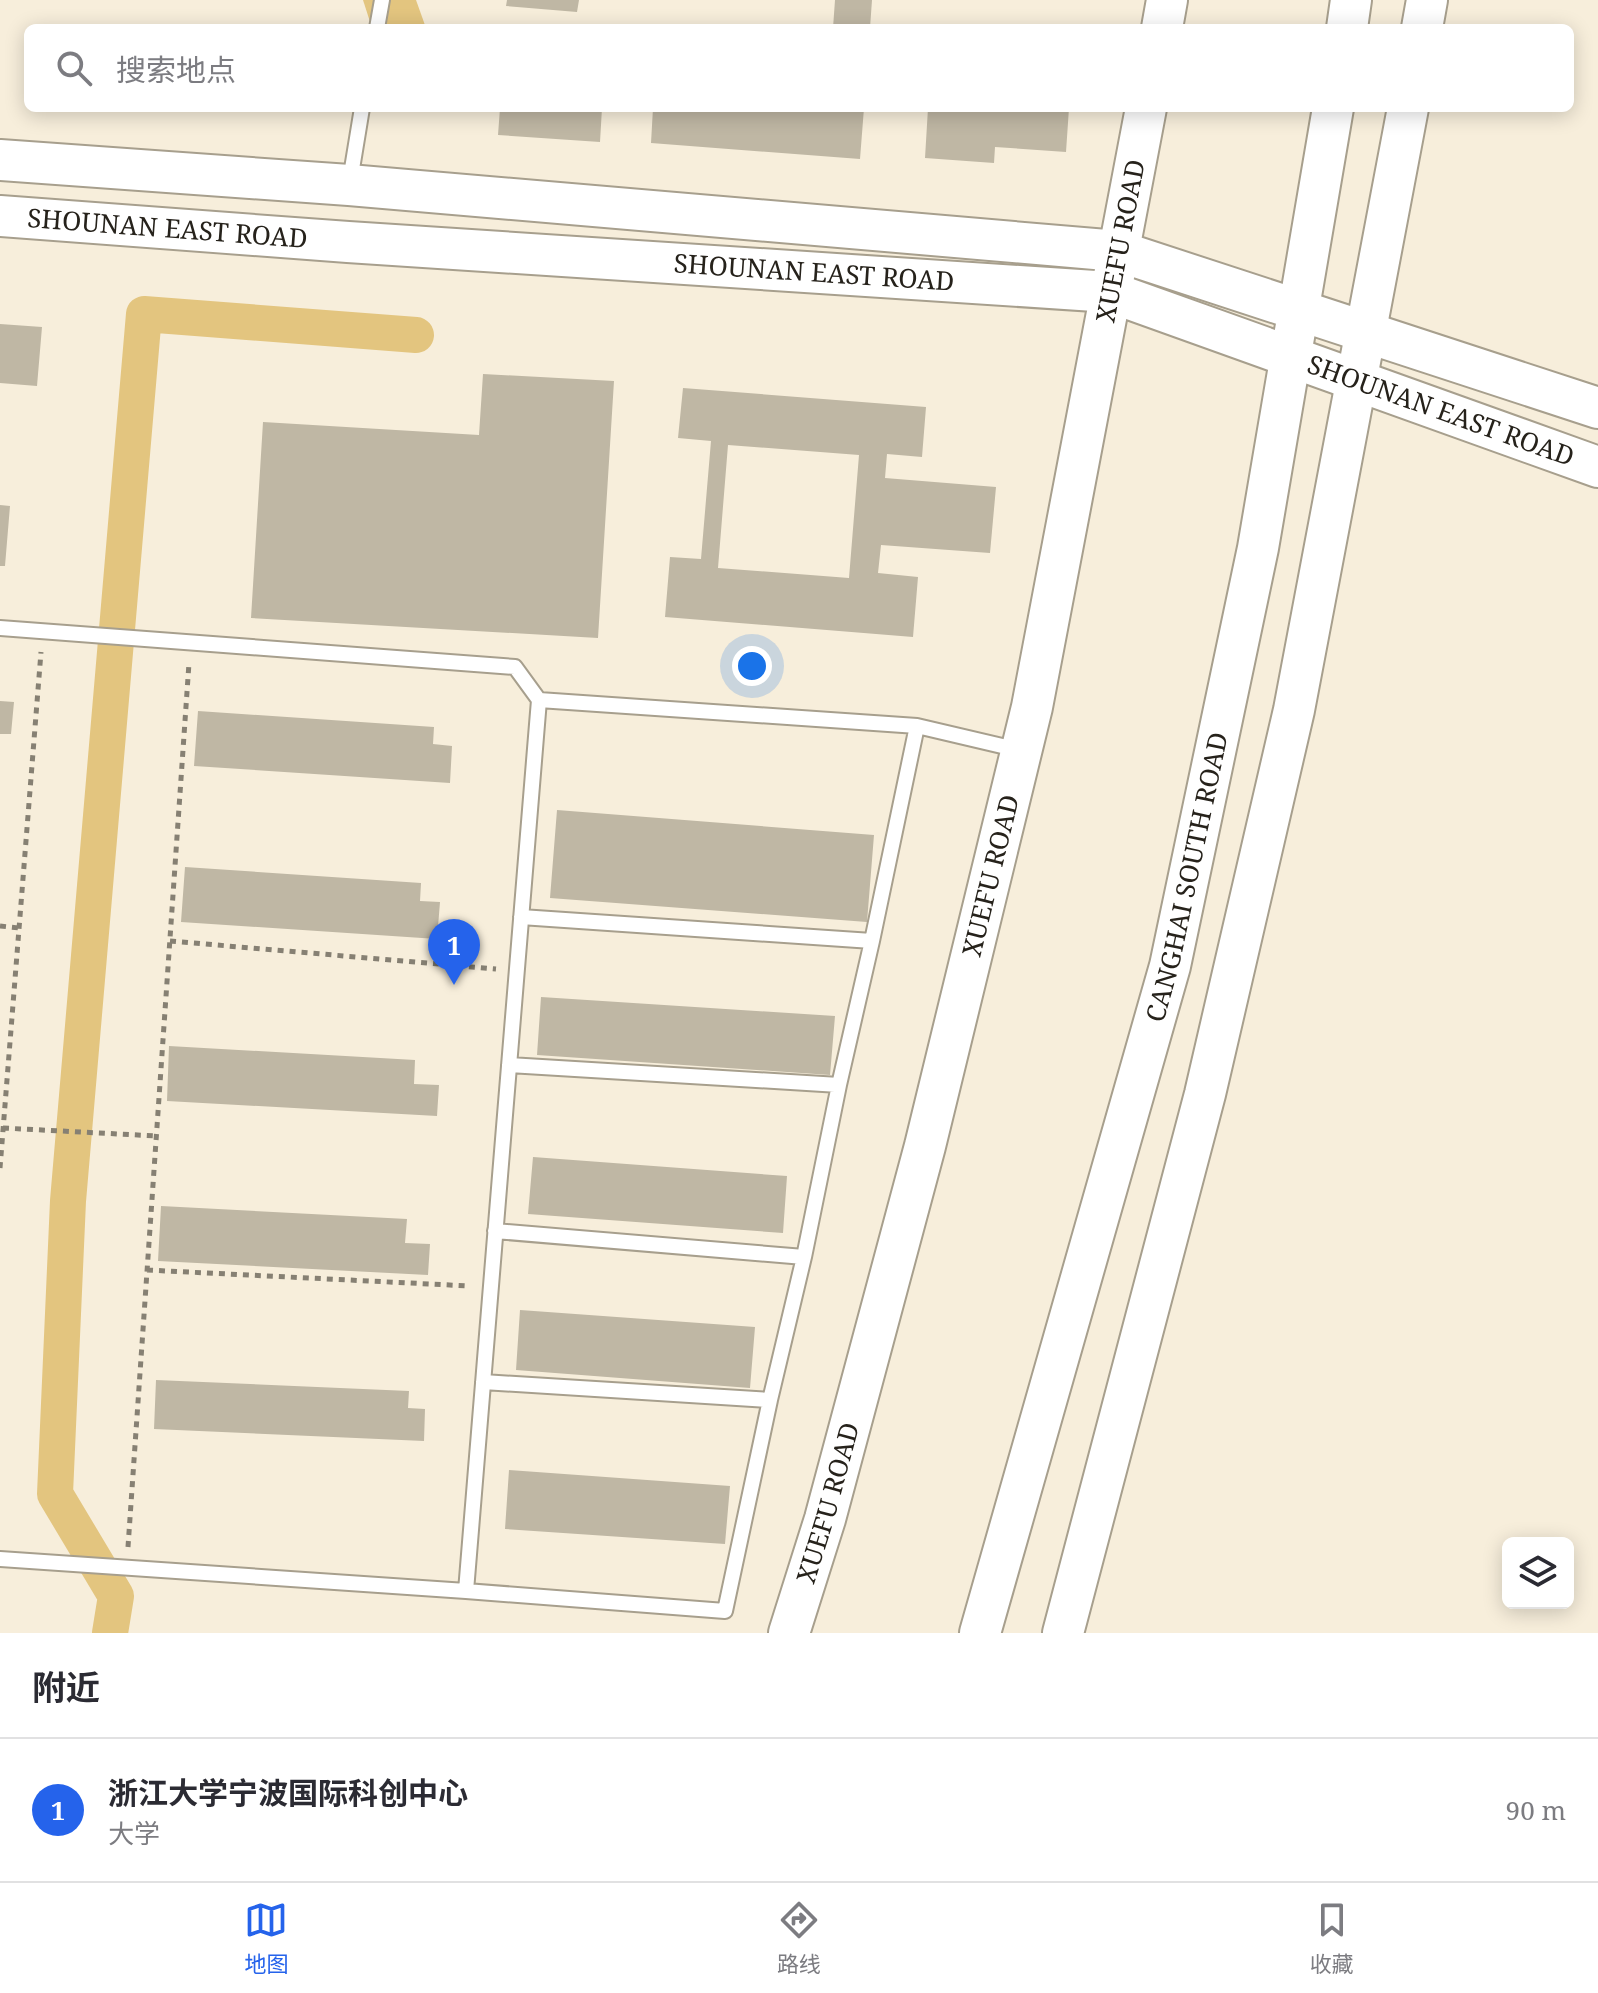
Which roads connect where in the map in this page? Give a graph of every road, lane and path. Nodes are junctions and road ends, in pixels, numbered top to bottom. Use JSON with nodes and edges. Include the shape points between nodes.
{"nodes":[{"id":1,"x":382,"y":0,"type":"edge"},
{"id":2,"x":1167,"y":0,"type":"edge"},
{"id":3,"x":1351,"y":0,"type":"edge"},
{"id":4,"x":1427,"y":0,"type":"edge"},
{"id":5,"x":378,"y":24,"type":"edge"},
{"id":6,"x":1163,"y":24,"type":"edge"},
{"id":7,"x":1348,"y":24,"type":"edge"},
{"id":8,"x":1423,"y":24,"type":"edge"},
{"id":9,"x":361,"y":112,"type":"edge"},
{"id":10,"x":1145,"y":112,"type":"edge"},
{"id":11,"x":1332,"y":112,"type":"edge"},
{"id":12,"x":1407,"y":112,"type":"edge"},
{"id":13,"x":0,"y":160,"type":"edge"},
{"id":14,"x":349,"y":185,"type":"junction"},
{"id":15,"x":0,"y":216,"type":"edge"},
{"id":16,"x":1118,"y":251,"type":"junction"},
{"id":17,"x":1110,"y":292,"type":"junction"},
{"id":18,"x":1299,"y":310,"type":"junction"},
{"id":19,"x":1366,"y":332,"type":"junction"},
{"id":20,"x":1291,"y":357,"type":"junction"},
{"id":21,"x":1357,"y":380,"type":"junction"},
{"id":22,"x":1598,"y":408,"type":"edge"},
{"id":23,"x":1598,"y":467,"type":"edge"},
{"id":24,"x":0,"y":628,"type":"edge"},
{"id":25,"x":42,"y":631,"type":"junction"},
{"id":26,"x":191,"y":642,"type":"junction"},
{"id":27,"x":539,"y":700,"type":"junction"},
{"id":28,"x":917,"y":726,"type":"junction"},
{"id":29,"x":1021,"y":751,"type":"junction"},
{"id":30,"x":521,"y":917,"type":"junction"},
{"id":31,"x":0,"y":926,"type":"edge"},
{"id":32,"x":19,"y":928,"type":"junction"},
{"id":33,"x":170,"y":941,"type":"junction"},
{"id":34,"x":872,"y":941,"type":"junction"},
{"id":35,"x":517,"y":970,"type":"junction"},
{"id":36,"x":509,"y":1065,"type":"junction"},
{"id":37,"x":839,"y":1085,"type":"junction"},
{"id":38,"x":4,"y":1128,"type":"junction"},
{"id":39,"x":157,"y":1136,"type":"junction"},
{"id":40,"x":0,"y":1168,"type":"edge"},
{"id":41,"x":495,"y":1231,"type":"junction"},
{"id":42,"x":804,"y":1257,"type":"junction"},
{"id":43,"x":147,"y":1270,"type":"junction"},
{"id":44,"x":491,"y":1287,"type":"junction"},
{"id":45,"x":483,"y":1382,"type":"junction"},
{"id":46,"x":770,"y":1400,"type":"junction"},
{"id":47,"x":7,"y":1559,"type":"edge"},
{"id":48,"x":126,"y":1567,"type":"junction"},
{"id":49,"x":466,"y":1591,"type":"junction"},
{"id":50,"x":789,"y":1633,"type":"edge"},
{"id":51,"x":980,"y":1633,"type":"edge"},
{"id":52,"x":1063,"y":1633,"type":"edge"}],
"edges":[{"from":1,"to":5,"type":"lane"},
{"from":2,"to":6,"type":"main road"},
{"from":3,"to":7,"type":"main road"},
{"from":4,"to":8,"type":"main road"},
{"from":9,"to":14,"type":"lane"},
{"from":10,"to":16,"type":"main road","name":"XUEFU ROAD"},
{"from":11,"to":18,"type":"main road","name":"CANGHAI SOUTH ROAD"},
{"from":12,"to":19,"type":"main road"},
{"from":13,"to":14,"type":"main road","name":"SHOUNAN EAST ROAD"},
{"from":14,"to":16,"type":"main road","name":"SHOUNAN EAST ROAD"},
{"from":15,"to":17,"type":"main road","name":"SHOUNAN EAST ROAD"},
{"from":16,"to":17,"type":"main road","name":"XUEFU ROAD"},
{"from":16,"to":18,"type":"main road","name":"SHOUNAN EAST ROAD"},
{"from":17,"to":20,"type":"main road","name":"SHOUNAN EAST ROAD"},
{"from":17,"to":29,"type":"main road","name":"XUEFU ROAD"},
{"from":18,"to":19,"type":"main road","name":"SHOUNAN EAST ROAD"},
{"from":18,"to":20,"type":"main road","name":"CANGHAI SOUTH ROAD"},
{"from":19,"to":21,"type":"main road"},
{"from":19,"to":22,"type":"main road","name":"SHOUNAN EAST ROAD"},
{"from":20,"to":21,"type":"main road","name":"SHOUNAN EAST ROAD"},
{"from":20,"to":51,"type":"main road","name":"CANGHAI SOUTH ROAD","via":[[1258,548],[1170,966]]},
{"from":21,"to":23,"type":"main road","name":"SHOUNAN EAST ROAD"},
{"from":21,"to":52,"type":"main road","via":[[1294,710],[1219,1033]]},
{"from":24,"to":25,"type":"lane"},
{"from":25,"to":26,"type":"lane"},
{"from":25,"to":32,"type":"path"},
{"from":26,"to":27,"type":"lane","via":[[515,667]]},
{"from":26,"to":33,"type":"path"},
{"from":27,"to":28,"type":"lane"},
{"from":27,"to":30,"type":"lane"},
{"from":28,"to":29,"type":"lane"},
{"from":28,"to":34,"type":"lane"},
{"from":29,"to":50,"type":"main road","name":"XUEFU ROAD","via":[[925,1146]]},
{"from":30,"to":34,"type":"lane"},
{"from":30,"to":35,"type":"lane"},
{"from":31,"to":32,"type":"path"},
{"from":32,"to":38,"type":"path"},
{"from":33,"to":35,"type":"path"},
{"from":33,"to":39,"type":"path"},
{"from":34,"to":37,"type":"lane"},
{"from":35,"to":36,"type":"lane"},
{"from":36,"to":37,"type":"lane"},
{"from":36,"to":41,"type":"lane"},
{"from":37,"to":42,"type":"lane"},
{"from":38,"to":39,"type":"path"},
{"from":38,"to":40,"type":"path"},
{"from":39,"to":43,"type":"path"},
{"from":41,"to":42,"type":"lane"},
{"from":41,"to":44,"type":"lane"},
{"from":42,"to":46,"type":"lane"},
{"from":43,"to":44,"type":"path"},
{"from":43,"to":48,"type":"path"},
{"from":44,"to":45,"type":"lane"},
{"from":45,"to":46,"type":"lane"},
{"from":45,"to":49,"type":"lane"},
{"from":46,"to":49,"type":"lane","via":[[725,1611]]},
{"from":47,"to":48,"type":"lane"},
{"from":48,"to":49,"type":"lane"}]}
